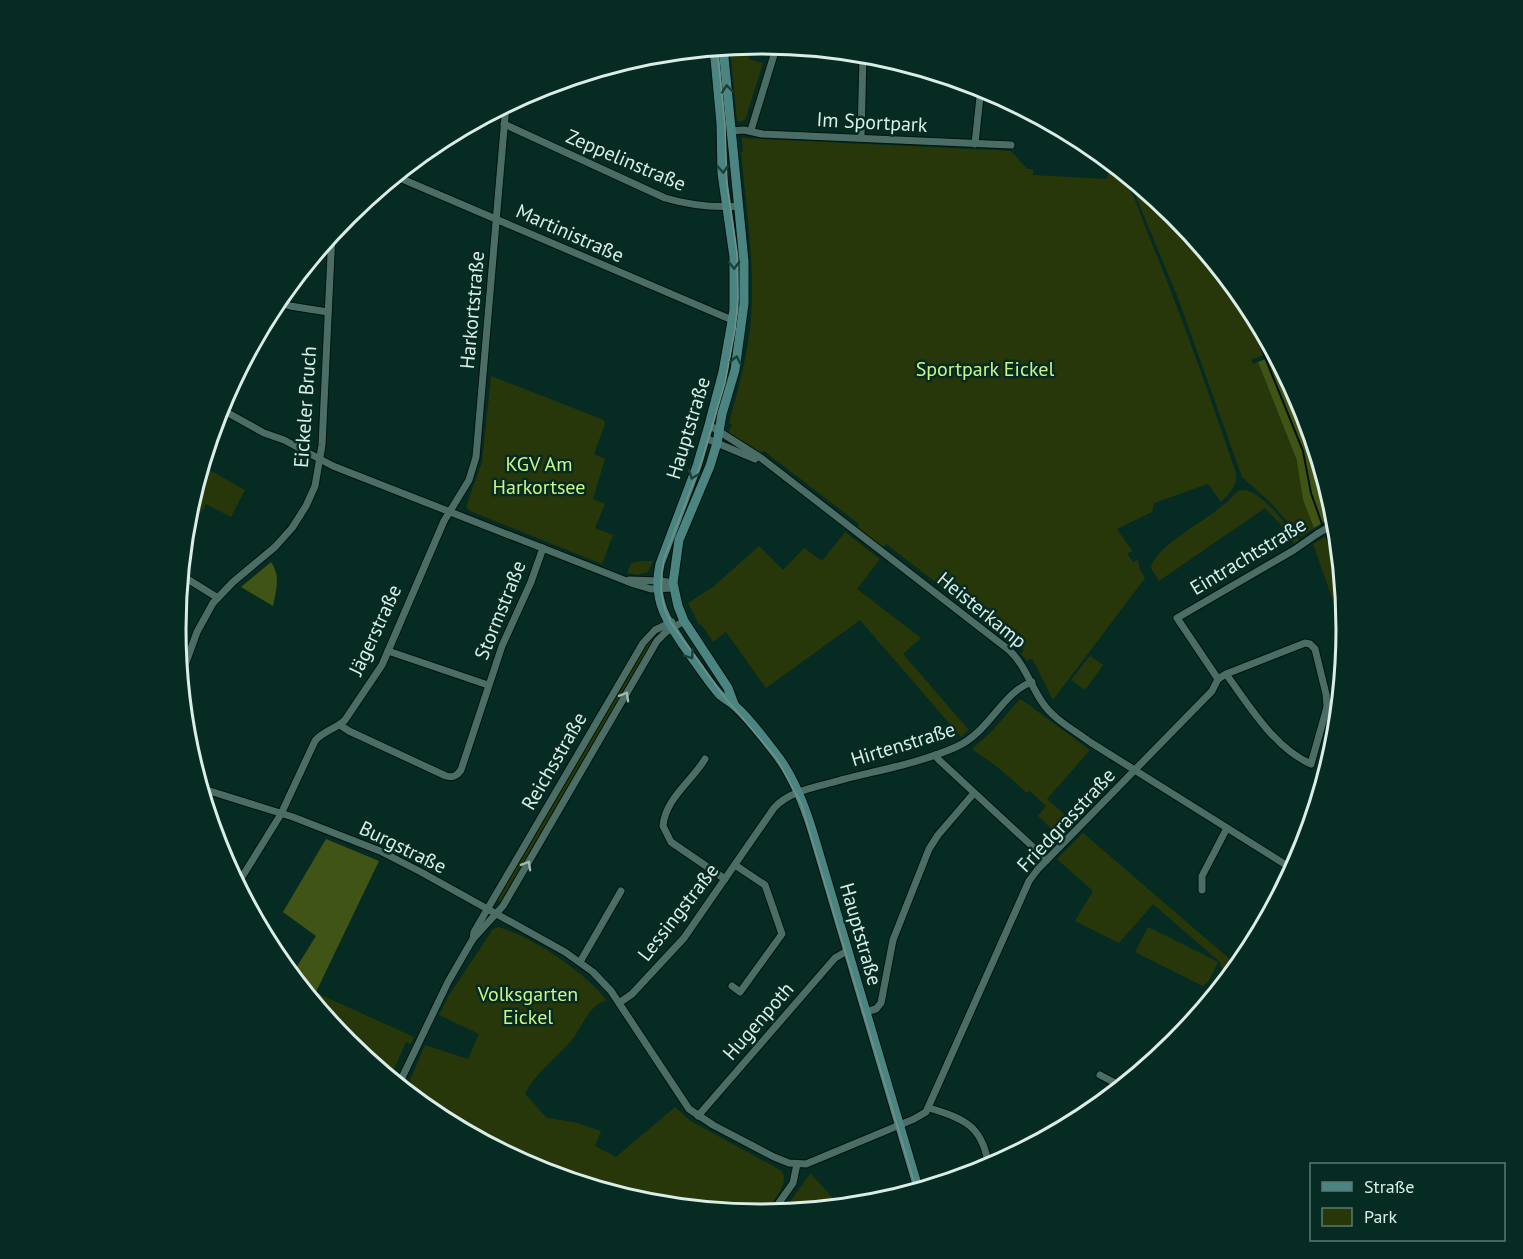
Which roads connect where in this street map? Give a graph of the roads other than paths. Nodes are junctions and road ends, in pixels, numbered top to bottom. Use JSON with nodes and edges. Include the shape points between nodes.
{"nodes":[{"id":1,"x":774,"y":54,"type":"edge"},
{"id":2,"x":723,"y":55,"type":"edge"},
{"id":3,"x":715,"y":56,"type":"edge"},
{"id":4,"x":863,"y":63,"type":"edge"},
{"id":5,"x":980,"y":97,"type":"edge"},
{"id":6,"x":505,"y":114,"type":"edge"},
{"id":7,"x":504,"y":124,"type":"junction"},
{"id":8,"x":751,"y":130,"type":"junction"},
{"id":9,"x":726,"y":131,"type":"junction"},
{"id":10,"x":861,"y":138,"type":"junction"},
{"id":11,"x":975,"y":144,"type":"junction"},
{"id":12,"x":1011,"y":145,"type":"dead end"},
{"id":13,"x":403,"y":179,"type":"edge"},
{"id":14,"x":739,"y":206,"type":"junction"},
{"id":15,"x":727,"y":207,"type":"junction"},
{"id":16,"x":496,"y":218,"type":"junction"},
{"id":17,"x":331,"y":248,"type":"edge"},
{"id":18,"x":287,"y":305,"type":"edge"},
{"id":19,"x":328,"y":312,"type":"junction"},
{"id":20,"x":732,"y":320,"type":"junction"},
{"id":21,"x":228,"y":413,"type":"edge"},
{"id":22,"x":710,"y":425,"type":"junction"},
{"id":23,"x":720,"y":431,"type":"junction"},
{"id":24,"x":705,"y":438,"type":"junction"},
{"id":25,"x":717,"y":443,"type":"junction"},
{"id":26,"x":321,"y":459,"type":"junction"},
{"id":27,"x":765,"y":463,"type":"junction"},
{"id":28,"x":450,"y":511,"type":"junction"},
{"id":29,"x":1328,"y":527,"type":"edge"},
{"id":30,"x":543,"y":548,"type":"junction"},
{"id":31,"x":188,"y":580,"type":"edge"},
{"id":32,"x":657,"y":585,"type":"junction"},
{"id":33,"x":674,"y":586,"type":"junction"},
{"id":34,"x":218,"y":598,"type":"junction"},
{"id":35,"x":683,"y":620,"type":"junction"},
{"id":36,"x":670,"y":626,"type":"junction"},
{"id":37,"x":388,"y":651,"type":"junction"},
{"id":38,"x":187,"y":660,"type":"edge"},
{"id":39,"x":1226,"y":674,"type":"junction"},
{"id":40,"x":1218,"y":679,"type":"junction"},
{"id":41,"x":1032,"y":682,"type":"junction"},
{"id":42,"x":488,"y":685,"type":"junction"},
{"id":43,"x":734,"y":704,"type":"junction"},
{"id":44,"x":340,"y":725,"type":"junction"},
{"id":45,"x":935,"y":754,"type":"junction"},
{"id":46,"x":705,"y":759,"type":"dead end"},
{"id":47,"x":1135,"y":770,"type":"junction"},
{"id":48,"x":210,"y":791,"type":"edge"},
{"id":49,"x":798,"y":793,"type":"junction"},
{"id":50,"x":974,"y":794,"type":"junction"},
{"id":51,"x":281,"y":814,"type":"junction"},
{"id":52,"x":1227,"y":828,"type":"junction"},
{"id":53,"x":1047,"y":860,"type":"junction"},
{"id":54,"x":735,"y":865,"type":"junction"},
{"id":55,"x":1286,"y":865,"type":"edge"},
{"id":56,"x":242,"y":877,"type":"edge"},
{"id":57,"x":725,"y":879,"type":"junction"},
{"id":58,"x":1202,"y":890,"type":"dead end"},
{"id":59,"x":621,"y":891,"type":"dead end"},
{"id":60,"x":487,"y":909,"type":"junction"},
{"id":61,"x":495,"y":914,"type":"junction"},
{"id":62,"x":473,"y":939,"type":"junction"},
{"id":63,"x":847,"y":951,"type":"junction"},
{"id":64,"x":580,"y":962,"type":"junction"},
{"id":65,"x":732,"y":986,"type":"dead end"},
{"id":66,"x":619,"y":1003,"type":"junction"},
{"id":67,"x":865,"y":1012,"type":"junction"},
{"id":68,"x":1100,"y":1075,"type":"dead end"},
{"id":69,"x":402,"y":1078,"type":"edge"},
{"id":70,"x":1116,"y":1083,"type":"edge"},
{"id":71,"x":929,"y":1108,"type":"junction"},
{"id":72,"x":698,"y":1116,"type":"junction"},
{"id":73,"x":900,"y":1124,"type":"junction"},
{"id":74,"x":987,"y":1159,"type":"edge"},
{"id":75,"x":797,"y":1164,"type":"junction"},
{"id":76,"x":917,"y":1183,"type":"edge"},
{"id":77,"x":778,"y":1205,"type":"edge"}],
"edges":[{"from":1,"to":8,"type":"street"},
{"from":9,"to":2,"type":"street","name":"Hauptstraße","one_way":true},
{"from":3,"to":9,"type":"street","name":"Hauptstraße"},
{"from":4,"to":10,"type":"street"},
{"from":5,"to":11,"type":"street"},
{"from":6,"to":7,"type":"street","name":"Harkortstraße"},
{"from":7,"to":15,"type":"street","name":"Zeppelinstraße","via":[[664,198]]},
{"from":7,"to":16,"type":"street","name":"Harkortstraße"},
{"from":8,"to":9,"type":"street","name":"Im Sportpark"},
{"from":8,"to":10,"type":"street","name":"Im Sportpark","via":[[762,134]]},
{"from":9,"to":14,"type":"street","name":"Hauptstraße"},
{"from":9,"to":15,"type":"street","name":"Hauptstraße","one_way":true,"via":[[722,173]]},
{"from":10,"to":11,"type":"street","name":"Im Sportpark"},
{"from":11,"to":12,"type":"street","name":"Im Sportpark"},
{"from":13,"to":16,"type":"street","name":"Martinistraße"},
{"from":14,"to":15,"type":"street","name":"Zeppelinstraße"},
{"from":23,"to":14,"type":"street","name":"Hauptstraße","one_way":true,"via":[[735,370],[744,304]]},
{"from":15,"to":20,"type":"street","name":"Hauptstraße","one_way":true,"via":[[734,257]]},
{"from":16,"to":20,"type":"street","name":"Martinistraße"},
{"from":16,"to":28,"type":"street","name":"Harkortstraße","via":[[476,458],[469,480]]},
{"from":17,"to":19,"type":"street","name":"Eickeler Bruch"},
{"from":18,"to":19,"type":"street"},
{"from":19,"to":26,"type":"street","name":"Eickeler Bruch"},
{"from":20,"to":22,"type":"street","name":"Hauptstraße"},
{"from":21,"to":26,"type":"street"},
{"from":22,"to":23,"type":"street","name":"Heisterkamp"},
{"from":22,"to":24,"type":"street","name":"Hauptstraße"},
{"from":23,"to":25,"type":"street","name":"Hauptstraße"},
{"from":23,"to":27,"type":"street","name":"Heisterkamp"},
{"from":24,"to":25,"type":"street","name":"Heisterkamp"},
{"from":24,"to":32,"type":"street","name":"Hauptstraße","one_way":true,"via":[[662,555]]},
{"from":25,"to":27,"type":"street","name":"Heisterkamp"},
{"from":25,"to":33,"type":"street","name":"Hauptstraße","via":[[679,540]]},
{"from":26,"to":28,"type":"street"},
{"from":26,"to":34,"type":"street","name":"Eickeler Bruch","via":[[311,496],[292,528]]},
{"from":27,"to":41,"type":"street","name":"Heisterkamp","via":[[1009,650]]},
{"from":28,"to":30,"type":"street"},
{"from":28,"to":37,"type":"street","name":"Jägerstraße"},
{"from":29,"to":40,"type":"street","name":"Eintrachtstraße","via":[[1177,618]]},
{"from":30,"to":32,"type":"street","via":[[627,580]]},
{"from":30,"to":42,"type":"street","name":"Stormstraße"},
{"from":31,"to":34,"type":"street"},
{"from":32,"to":33,"type":"street"},
{"from":32,"to":36,"type":"street","name":"Hauptstraße"},
{"from":33,"to":35,"type":"street","name":"Hauptstraße"},
{"from":34,"to":38,"type":"street","name":"Eickeler Bruch","via":[[201,622]]},
{"from":35,"to":36,"type":"street","name":"Reichsstraße"},
{"from":35,"to":43,"type":"street","name":"Hauptstraße","via":[[728,688]]},
{"from":36,"to":43,"type":"street","name":"Hauptstraße","one_way":true,"via":[[721,696]]},
{"from":36,"to":60,"type":"street","name":"Reichsstraße","via":[[656,630],[643,643]]},
{"from":61,"to":36,"type":"street","name":"Reichsstraße","one_way":true,"via":[[657,641]]},
{"from":37,"to":42,"type":"street","name":"Stormstraße"},
{"from":37,"to":44,"type":"street","name":"Jägerstraße"},
{"from":39,"to":39,"type":"street","via":[[1275,736],[1311,764],[1327,701],[1315,649],[1305,643]]},
{"from":39,"to":40,"type":"street"},
{"from":40,"to":47,"type":"street","name":"Friedgrasstraße","via":[[1212,691]]},
{"from":41,"to":45,"type":"street","name":"Hirtenstraße","via":[[1018,688],[978,734],[956,748]]},
{"from":41,"to":47,"type":"street","name":"Heisterkamp","via":[[1049,711]]},
{"from":42,"to":44,"type":"street","name":"Stormstraße","via":[[461,770],[453,777]]},
{"from":43,"to":49,"type":"street","name":"Hauptstraße","via":[[778,758]]},
{"from":44,"to":51,"type":"street","name":"Jägerstraße","via":[[315,741]]},
{"from":45,"to":49,"type":"street","name":"Hirtenstraße"},
{"from":45,"to":50,"type":"street"},
{"from":46,"to":57,"type":"street","via":[[672,802],[663,826],[671,842]]},
{"from":47,"to":52,"type":"street","name":"Heisterkamp"},
{"from":47,"to":53,"type":"street","name":"Friedgrasstraße"},
{"from":48,"to":51,"type":"street","name":"Burgstraße"},
{"from":49,"to":54,"type":"street","name":"Lessingstraße","via":[[778,803]]},
{"from":49,"to":63,"type":"street","name":"Hauptstraße"},
{"from":50,"to":53,"type":"street"},
{"from":50,"to":67,"type":"street","via":[[929,849],[892,940],[881,1003]]},
{"from":51,"to":56,"type":"street","name":"Jägerstraße"},
{"from":51,"to":60,"type":"street","name":"Burgstraße","via":[[380,851]]},
{"from":52,"to":55,"type":"street","name":"Heisterkamp"},
{"from":52,"to":58,"type":"street","via":[[1202,876]]},
{"from":53,"to":71,"type":"street","name":"Friedgrasstraße","via":[[1025,888]]},
{"from":54,"to":57,"type":"street","name":"Lessingstraße"},
{"from":54,"to":65,"type":"street","name":"Lessingstraße","via":[[765,885],[782,934],[740,992]]},
{"from":57,"to":66,"type":"street","name":"Lessingstraße","via":[[684,938]]},
{"from":59,"to":64,"type":"street"},
{"from":60,"to":61,"type":"street","name":"Burgstraße"},
{"from":60,"to":62,"type":"street","name":"Reichsstraße"},
{"from":61,"to":62,"type":"street","name":"Reichsstraße"},
{"from":61,"to":64,"type":"street","name":"Burgstraße"},
{"from":62,"to":69,"type":"street","name":"Reichsstraße"},
{"from":63,"to":67,"type":"street","name":"Hauptstraße"},
{"from":63,"to":72,"type":"street","name":"Hugenpoth","via":[[835,958]]},
{"from":64,"to":66,"type":"street","name":"Burgstraße"},
{"from":66,"to":72,"type":"street","name":"Burgstraße","via":[[682,1101]]},
{"from":67,"to":73,"type":"street","name":"Hauptstraße"},
{"from":68,"to":70,"type":"street"},
{"from":71,"to":73,"type":"street"},
{"from":71,"to":74,"type":"street","via":[[957,1117],[972,1127],[985,1146]]},
{"from":72,"to":75,"type":"street","name":"Burgstraße","via":[[774,1157]]},
{"from":73,"to":75,"type":"street","via":[[817,1160]]},
{"from":73,"to":76,"type":"street","name":"Hauptstraße"},
{"from":75,"to":77,"type":"street","via":[[793,1183]]}]}
